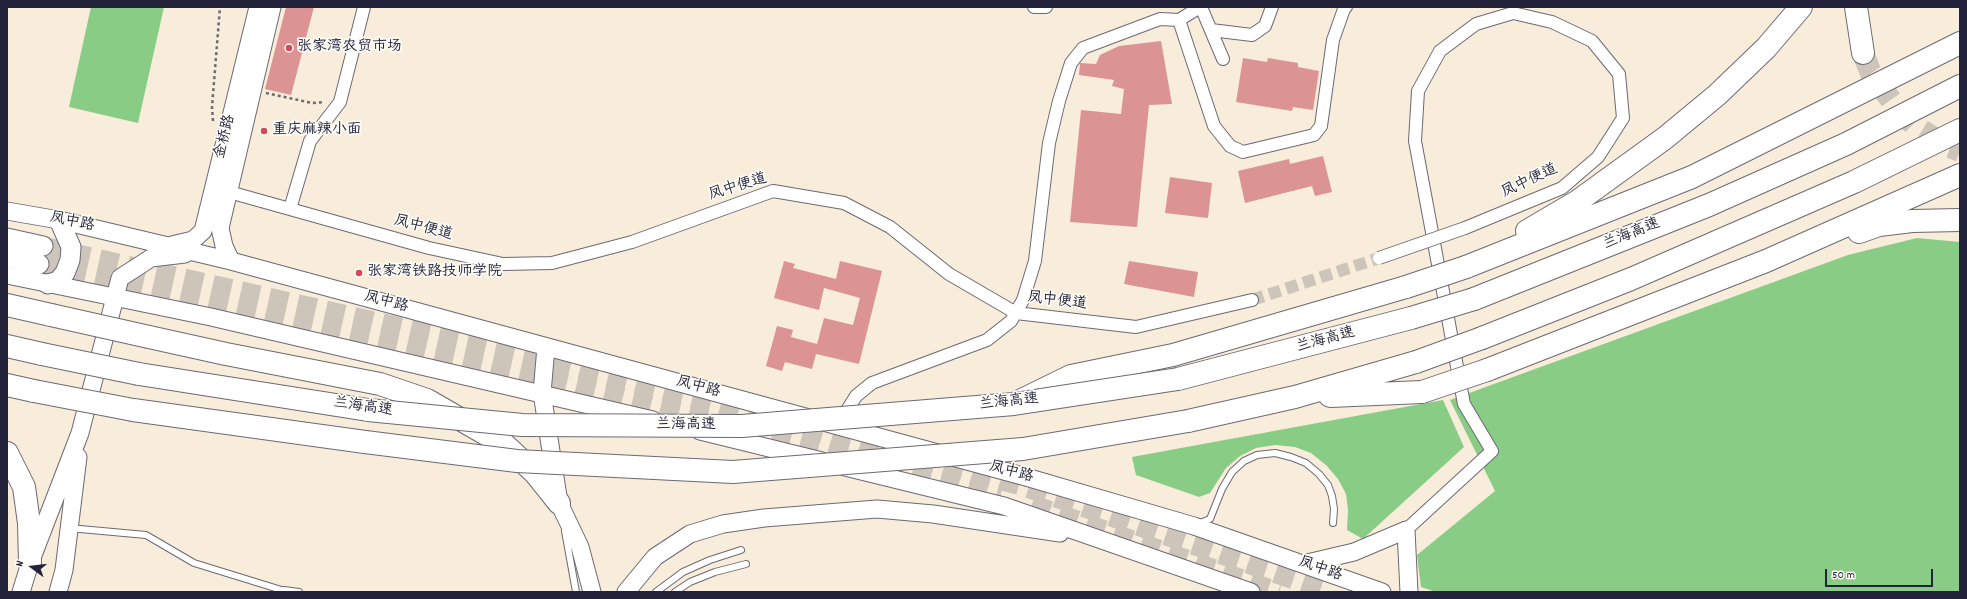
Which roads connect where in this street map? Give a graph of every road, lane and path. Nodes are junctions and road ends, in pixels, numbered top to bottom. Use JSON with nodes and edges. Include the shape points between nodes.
{"nodes":[{"id":1,"x":220,"y":7,"type":"edge"},
{"id":2,"x":258,"y":7,"type":"edge"},
{"id":3,"x":272,"y":7,"type":"edge"},
{"id":4,"x":364,"y":7,"type":"edge"},
{"id":5,"x":1034,"y":7,"type":"edge"},
{"id":6,"x":1046,"y":7,"type":"edge"},
{"id":7,"x":1201,"y":7,"type":"edge"},
{"id":8,"x":1272,"y":7,"type":"edge"},
{"id":9,"x":1346,"y":7,"type":"edge"},
{"id":10,"x":1802,"y":7,"type":"edge"},
{"id":11,"x":1856,"y":7,"type":"edge"},
{"id":12,"x":1179,"y":20,"type":"junction"},
{"id":13,"x":1211,"y":30,"type":"junction"},
{"id":14,"x":1960,"y":43,"type":"edge"},
{"id":15,"x":1863,"y":53,"type":"tunnel mouth"},
{"id":16,"x":1223,"y":59,"type":"dead end"},
{"id":17,"x":1960,"y":86,"type":"edge"},
{"id":18,"x":252,"y":90,"type":"junction"},
{"id":19,"x":340,"y":102,"type":"junction"},
{"id":20,"x":214,"y":129,"type":"dead end"},
{"id":21,"x":1960,"y":130,"type":"edge"},
{"id":22,"x":1960,"y":176,"type":"edge"},
{"id":23,"x":221,"y":190,"type":"junction"},
{"id":24,"x":290,"y":209,"type":"junction"},
{"id":25,"x":7,"y":211,"type":"edge"},
{"id":26,"x":59,"y":220,"type":"junction"},
{"id":27,"x":1960,"y":220,"type":"edge"},
{"id":28,"x":7,"y":238,"type":"edge"},
{"id":29,"x":170,"y":246,"type":"junction"},
{"id":30,"x":198,"y":252,"type":"junction"},
{"id":31,"x":7,"y":257,"type":"edge"},
{"id":32,"x":1379,"y":258,"type":"tunnel mouth"},
{"id":33,"x":231,"y":261,"type":"junction"},
{"id":34,"x":1766,"y":261,"type":"junction"},
{"id":35,"x":1466,"y":267,"type":"junction"},
{"id":36,"x":7,"y":275,"type":"edge"},
{"id":37,"x":48,"y":284,"type":"junction"},
{"id":38,"x":114,"y":298,"type":"junction"},
{"id":39,"x":1252,"y":300,"type":"tunnel mouth"},
{"id":40,"x":7,"y":305,"type":"edge"},
{"id":41,"x":1016,"y":313,"type":"junction"},
{"id":42,"x":7,"y":346,"type":"edge"},
{"id":43,"x":546,"y":347,"type":"junction"},
{"id":44,"x":7,"y":385,"type":"edge"},
{"id":45,"x":542,"y":393,"type":"junction"},
{"id":46,"x":1295,"y":397,"type":"junction"},
{"id":47,"x":1014,"y":404,"type":"junction"},
{"id":48,"x":837,"y":426,"type":"junction"},
{"id":49,"x":80,"y":433,"type":"junction"},
{"id":50,"x":7,"y":453,"type":"edge"},
{"id":51,"x":560,"y":503,"type":"junction"},
{"id":52,"x":1333,"y":523,"type":"dead end"},
{"id":53,"x":1194,"y":526,"type":"junction"},
{"id":54,"x":69,"y":528,"type":"junction"},
{"id":55,"x":1406,"y":530,"type":"junction"},
{"id":56,"x":1107,"y":541,"type":"junction"},
{"id":57,"x":741,"y":550,"type":"dead end"},
{"id":58,"x":30,"y":563,"type":"junction"},
{"id":59,"x":746,"y":564,"type":"dead end"},
{"id":60,"x":1303,"y":564,"type":"junction"},
{"id":61,"x":278,"y":588,"type":"junction"},
{"id":62,"x":21,"y":592,"type":"edge"},
{"id":63,"x":58,"y":592,"type":"edge"},
{"id":64,"x":288,"y":592,"type":"edge"},
{"id":65,"x":299,"y":592,"type":"edge"},
{"id":66,"x":576,"y":592,"type":"edge"},
{"id":67,"x":592,"y":592,"type":"edge"},
{"id":68,"x":626,"y":592,"type":"edge"},
{"id":69,"x":656,"y":592,"type":"edge"},
{"id":70,"x":676,"y":592,"type":"edge"},
{"id":71,"x":1251,"y":592,"type":"edge"},
{"id":72,"x":1382,"y":592,"type":"edge"},
{"id":73,"x":1409,"y":592,"type":"edge"}],
"edges":[{"from":1,"to":20,"type":"path","via":[[212,107]]},
{"from":2,"to":23,"type":"main road","name":"金桥路"},
{"from":3,"to":18,"type":"main road","name":"金桥路"},
{"from":4,"to":19,"type":"street"},
{"from":5,"to":6,"type":"street"},
{"from":7,"to":12,"type":"street"},
{"from":7,"to":13,"type":"street"},
{"from":8,"to":13,"type":"street","via":[[1265,26],[1252,35]]},
{"from":9,"to":12,"type":"street","via":[[1333,40],[1321,126],[1314,135],[1243,152],[1230,146],[1214,126]]},
{"from":10,"to":35,"type":"highway","via":[[1766,48],[1717,96],[1665,138],[1578,201]]},
{"from":11,"to":15,"type":"highway"},
{"from":12,"to":41,"type":"street","via":[[1160,19],[1083,48],[1071,63],[1050,143],[1035,261],[1024,300]]},
{"from":13,"to":16,"type":"street"},
{"from":14,"to":35,"type":"highway","via":[[1692,177]]},
{"from":17,"to":47,"type":"highway","name":"兰海高速","bridge":true,"via":[[1846,144],[1709,205],[1474,299],[1178,380]]},
{"from":18,"to":19,"type":"path","via":[[312,103]]},
{"from":18,"to":23,"type":"main road","name":"金桥路"},
{"from":19,"to":24,"type":"street","via":[[310,141]]},
{"from":21,"to":46,"type":"highway","bridge":true,"via":[[1854,182],[1631,279],[1416,362]]},
{"from":22,"to":34,"type":"highway"},
{"from":23,"to":24,"type":"street","name":"凤中便道"},
{"from":23,"to":29,"type":"main road","name":"金桥路","via":[[203,231],[193,240]]},
{"from":23,"to":33,"type":"main road","name":"金桥路","via":[[220,228]]},
{"from":24,"to":41,"type":"street","name":"凤中便道","via":[[429,248],[503,264],[552,263],[632,242],[773,191],[844,204],[890,227],[949,274]]},
{"from":25,"to":26,"type":"main road","name":"凤中路"},
{"from":26,"to":29,"type":"main road","name":"凤中路"},
{"from":26,"to":37,"type":"main road","via":[[71,247],[70,260],[65,273],[58,281]]},
{"from":27,"to":34,"type":"highway","via":[[1879,225]]},
{"from":28,"to":31,"type":"main road","via":[[41,255]]},
{"from":29,"to":30,"type":"main road","name":"凤中路"},
{"from":30,"to":33,"type":"main road","name":"凤中路"},
{"from":30,"to":38,"type":"main road","via":[[151,258],[120,278]]},
{"from":32,"to":55,"type":"street","name":"凤中便道","bridge":true,"via":[[1465,228],[1562,188],[1598,157],[1623,118],[1619,74],[1592,41],[1552,22],[1513,13],[1476,24],[1440,51],[1418,91],[1415,141],[1464,404],[1492,451]]},
{"from":33,"to":43,"type":"main road","name":"凤中路"},
{"from":34,"to":46,"type":"highway","bridge":true,"via":[[1487,370],[1422,392]]},
{"from":35,"to":47,"type":"highway","bridge":true,"via":[[1173,355],[1071,376]]},
{"from":36,"to":37,"type":"main road"},
{"from":37,"to":38,"type":"main road"},
{"from":38,"to":45,"type":"main road","via":[[212,316]]},
{"from":38,"to":49,"type":"main road"},
{"from":39,"to":41,"type":"street","name":"凤中便道","via":[[1136,327]]},
{"from":40,"to":51,"type":"highway","bridge":true,"via":[[226,354],[380,384],[426,400],[505,445],[535,472]]},
{"from":41,"to":48,"type":"street","via":[[1011,321],[987,340],[872,384],[856,396]]},
{"from":42,"to":47,"type":"highway","name":"兰海高速","bridge":true,"via":[[139,374],[368,410],[522,425],[742,426]]},
{"from":43,"to":45,"type":"main road"},
{"from":43,"to":48,"type":"main road","name":"凤中路"},
{"from":44,"to":46,"type":"highway","bridge":true,"via":[[133,410],[517,461],[733,472],[1023,449],[1188,421]]},
{"from":45,"to":51,"type":"main road"},
{"from":45,"to":56,"type":"main road","via":[[1004,506]]},
{"from":48,"to":53,"type":"main road","name":"凤中路"},
{"from":49,"to":54,"type":"main road"},
{"from":49,"to":58,"type":"main road"},
{"from":50,"to":58,"type":"highway","via":[[24,487],[29,523]]},
{"from":51,"to":66,"type":"lane"},
{"from":51,"to":67,"type":"main road","via":[[580,547]]},
{"from":52,"to":53,"type":"lane","via":[[1332,496],[1328,485],[1319,474],[1306,463],[1275,454],[1257,455],[1244,461],[1232,472],[1222,489],[1210,519]]},
{"from":53,"to":60,"type":"main road","name":"凤中路"},
{"from":54,"to":61,"type":"lane","via":[[146,535],[194,563]]},
{"from":54,"to":63,"type":"main road","via":[[64,570]]},
{"from":55,"to":60,"type":"main road","via":[[1354,552]]},
{"from":55,"to":73,"type":"main road"},
{"from":56,"to":68,"type":"main road","via":[[933,514],[877,509],[764,518],[723,524],[690,534],[655,557]]},
{"from":56,"to":71,"type":"main road"},
{"from":57,"to":69,"type":"lane","via":[[683,572]]},
{"from":58,"to":62,"type":"main road"},
{"from":59,"to":70,"type":"lane","via":[[714,572],[690,582]]},
{"from":60,"to":72,"type":"main road","name":"凤中路"},
{"from":61,"to":64,"type":"lane"},
{"from":61,"to":65,"type":"lane"}]}
